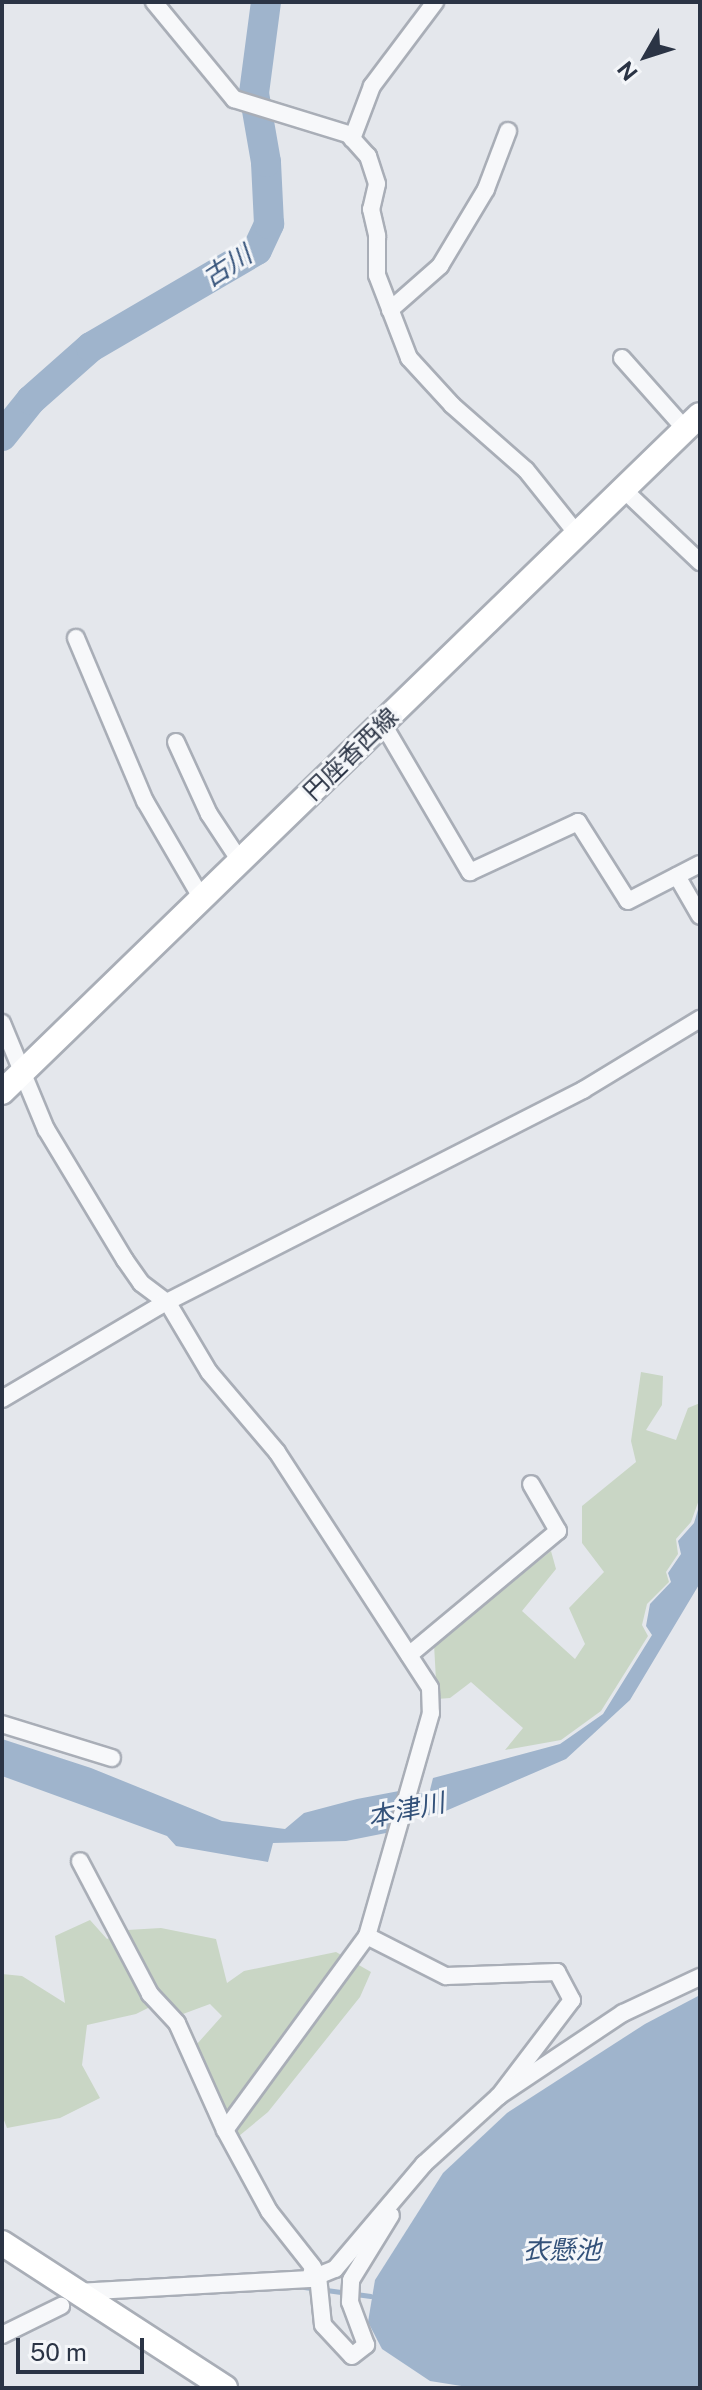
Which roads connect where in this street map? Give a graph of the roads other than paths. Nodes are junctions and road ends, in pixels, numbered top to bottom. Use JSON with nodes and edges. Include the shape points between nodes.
{"nodes":[{"id":1,"x":154,"y":2,"type":"edge"},
{"id":2,"x":435,"y":2,"type":"edge"},
{"id":3,"x":508,"y":131,"type":"dead end"},
{"id":4,"x":352,"y":139,"type":"junction"},
{"id":5,"x":390,"y":310,"type":"junction"},
{"id":6,"x":622,"y":358,"type":"dead end"},
{"id":7,"x":692,"y":422,"type":"edge"},
{"id":8,"x":624,"y":490,"type":"junction"},
{"id":9,"x":577,"y":534,"type":"junction"},
{"id":10,"x":700,"y":562,"type":"edge"},
{"id":11,"x":76,"y":638,"type":"dead end"},
{"id":12,"x":383,"y":724,"type":"junction"},
{"id":13,"x":176,"y":742,"type":"dead end"},
{"id":14,"x":240,"y":861,"type":"junction"},
{"id":15,"x":700,"y":864,"type":"edge"},
{"id":16,"x":677,"y":876,"type":"junction"},
{"id":17,"x":202,"y":899,"type":"junction"},
{"id":18,"x":700,"y":916,"type":"edge"},
{"id":19,"x":700,"y":1019,"type":"edge"},
{"id":20,"x":2,"y":1023,"type":"edge"},
{"id":21,"x":23,"y":1072,"type":"junction"},
{"id":22,"x":2,"y":1092,"type":"edge"},
{"id":23,"x":168,"y":1303,"type":"junction"},
{"id":24,"x":2,"y":1399,"type":"edge"},
{"id":25,"x":531,"y":1484,"type":"dead end"},
{"id":26,"x":409,"y":1655,"type":"junction"},
{"id":27,"x":2,"y":1724,"type":"edge"},
{"id":28,"x":112,"y":1758,"type":"dead end"},
{"id":29,"x":80,"y":1861,"type":"dead end"},
{"id":30,"x":367,"y":1936,"type":"junction"},
{"id":31,"x":700,"y":1977,"type":"edge"},
{"id":32,"x":499,"y":2096,"type":"junction"},
{"id":33,"x":225,"y":2130,"type":"junction"},
{"id":34,"x":419,"y":2170,"type":"junction"},
{"id":35,"x":2,"y":2243,"type":"edge"},
{"id":36,"x":314,"y":2278,"type":"junction"},
{"id":37,"x":69,"y":2299,"type":"junction"},
{"id":38,"x":2,"y":2335,"type":"edge"},
{"id":39,"x":225,"y":2388,"type":"edge"}],
"edges":[{"from":1,"to":4,"type":"street","via":[[234,99],[285,111]]},
{"from":2,"to":4,"type":"street","via":[[372,86]]},
{"from":3,"to":5,"type":"street","via":[[486,189],[440,266]]},
{"from":4,"to":5,"type":"street","via":[[375,169],[371,209],[377,275]]},
{"from":5,"to":9,"type":"street","via":[[409,358],[452,405],[526,470]]},
{"from":6,"to":7,"type":"street"},
{"from":7,"to":8,"type":"main road","name":"円座香西線"},
{"from":8,"to":9,"type":"main road","name":"円座香西線"},
{"from":8,"to":10,"type":"street"},
{"from":9,"to":12,"type":"main road","name":"円座香西線"},
{"from":11,"to":17,"type":"street","via":[[145,801]]},
{"from":12,"to":14,"type":"main road","name":"円座香西線"},
{"from":12,"to":16,"type":"street","via":[[470,872],[578,822],[628,901]]},
{"from":13,"to":14,"type":"street","via":[[209,814]]},
{"from":14,"to":17,"type":"main road","name":"円座香西線"},
{"from":15,"to":16,"type":"street"},
{"from":16,"to":18,"type":"street"},
{"from":17,"to":21,"type":"main road","name":"円座香西線"},
{"from":19,"to":23,"type":"street","via":[[583,1090]]},
{"from":20,"to":21,"type":"street"},
{"from":21,"to":22,"type":"main road","name":"円座香西線"},
{"from":21,"to":23,"type":"street","via":[[46,1129],[125,1260],[141,1283]]},
{"from":23,"to":24,"type":"street"},
{"from":23,"to":26,"type":"street","via":[[209,1372],[277,1452]]},
{"from":25,"to":26,"type":"street","via":[[558,1531]]},
{"from":26,"to":30,"type":"street","via":[[430,1688],[431,1713]]},
{"from":27,"to":28,"type":"street"},
{"from":29,"to":33,"type":"street","via":[[150,1994],[177,2023]]},
{"from":30,"to":32,"type":"street","via":[[446,1976],[557,1972],[572,2000]]},
{"from":30,"to":33,"type":"street"},
{"from":31,"to":32,"type":"street","via":[[623,2013]]},
{"from":32,"to":34,"type":"street"},
{"from":33,"to":36,"type":"street","via":[[269,2211],[313,2267]]},
{"from":34,"to":36,"type":"street","via":[[335,2269]]},
{"from":34,"to":36,"type":"street","via":[[351,2280],[350,2302],[366,2345],[352,2356],[323,2325]]},
{"from":35,"to":37,"type":"main road"},
{"from":36,"to":37,"type":"street"},
{"from":37,"to":38,"type":"street"},
{"from":37,"to":39,"type":"main road"}]}
